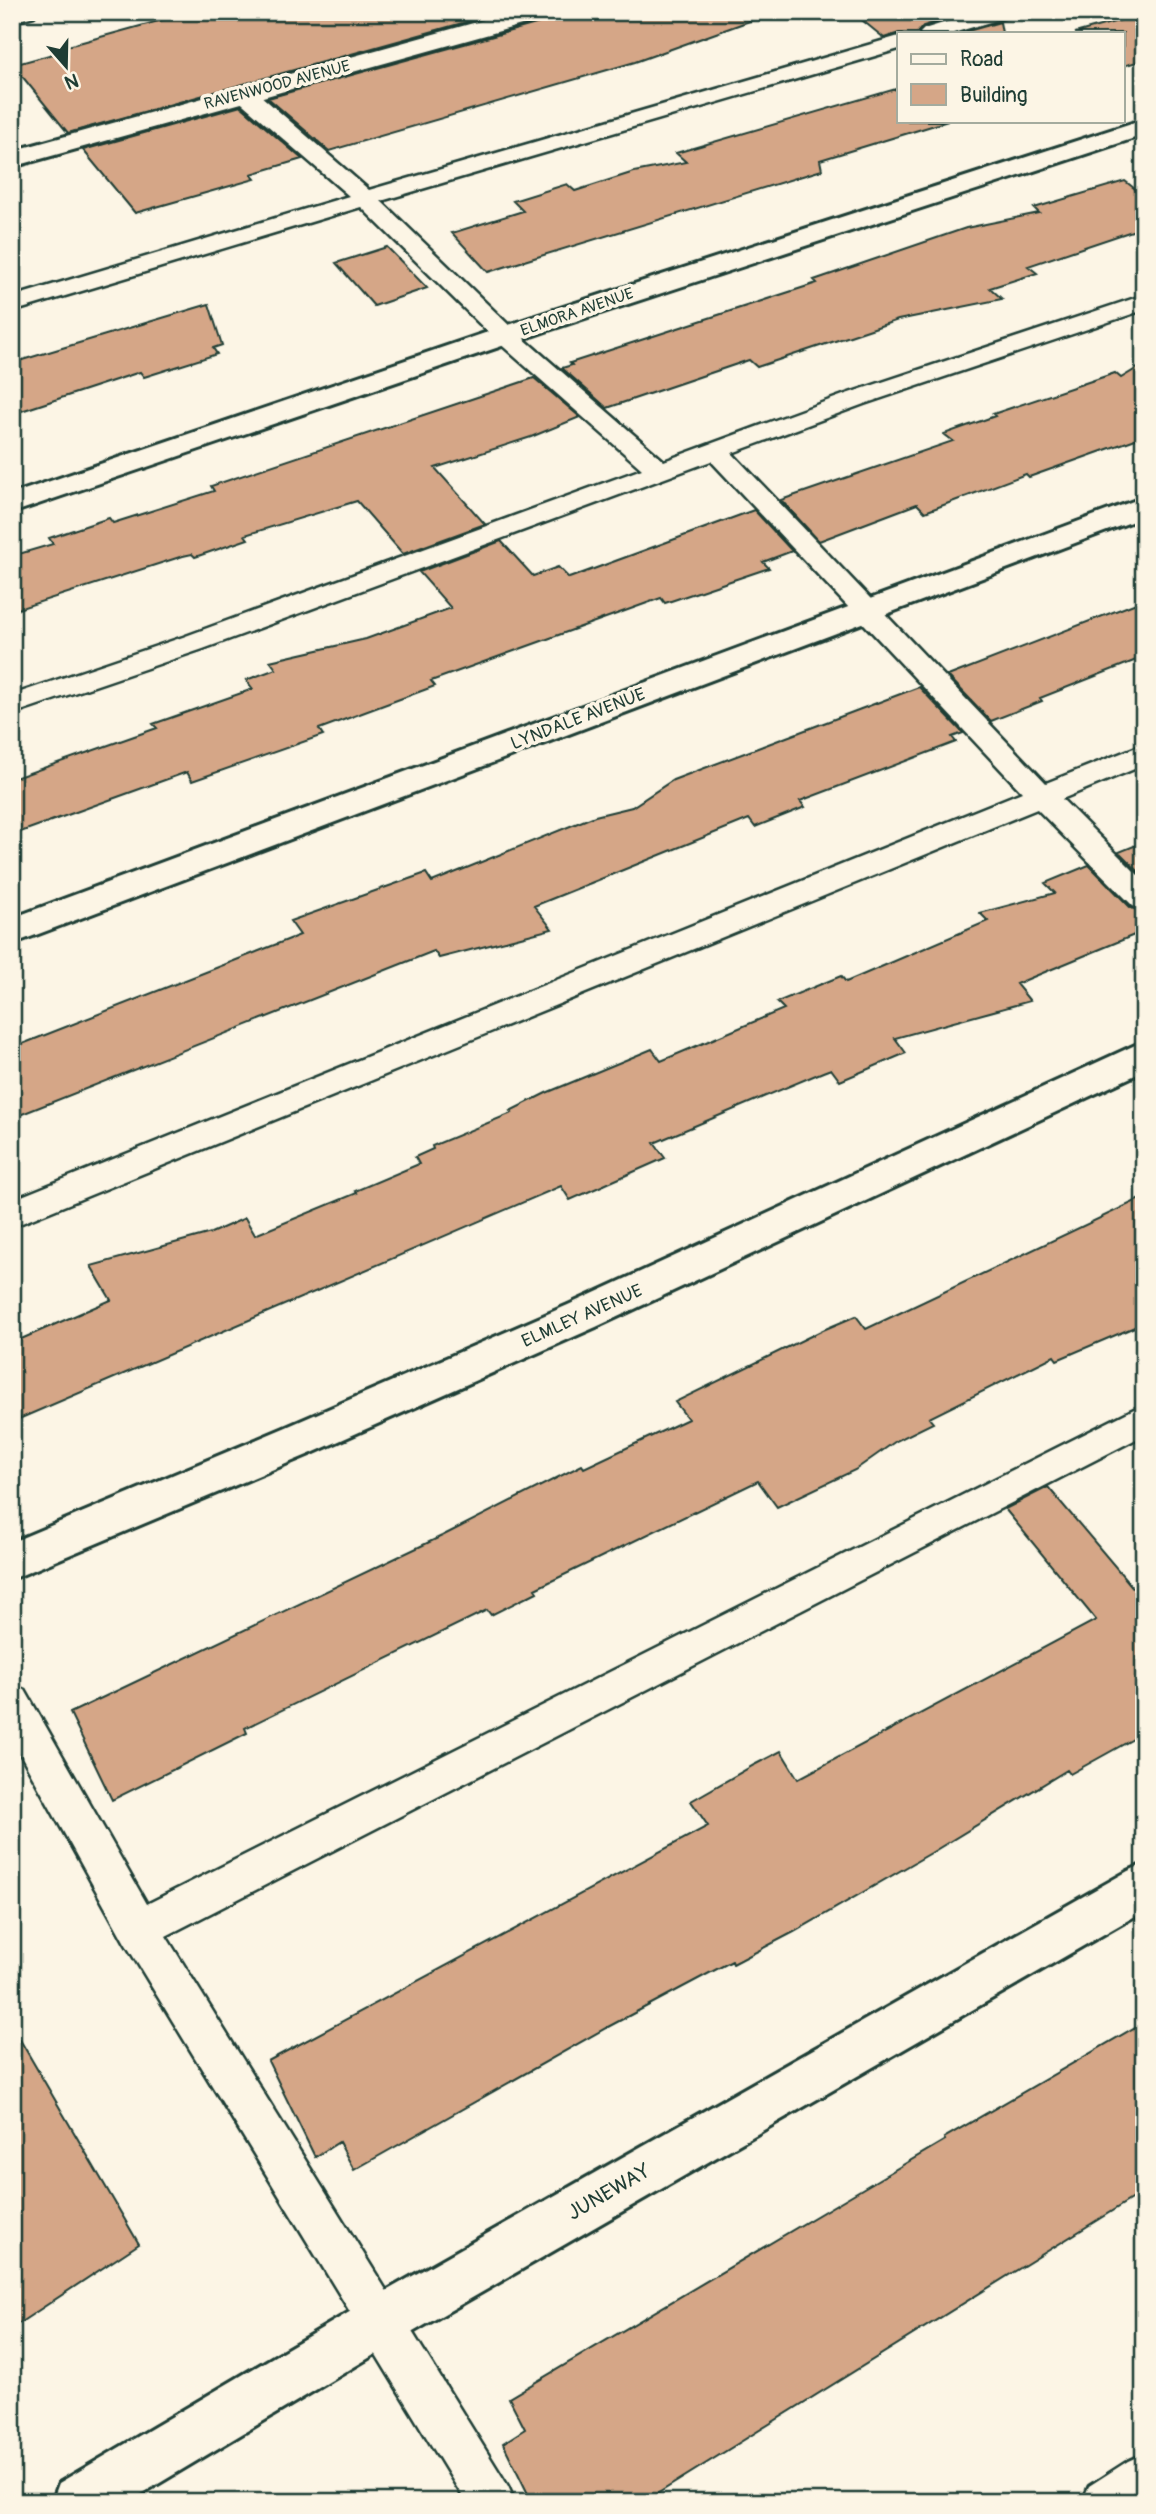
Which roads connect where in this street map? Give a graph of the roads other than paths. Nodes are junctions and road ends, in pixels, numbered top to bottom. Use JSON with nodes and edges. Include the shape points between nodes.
{"nodes":[{"id":1,"x":27,"y":12,"type":"edge"},
{"id":2,"x":541,"y":12,"type":"edge"},
{"id":3,"x":1003,"y":12,"type":"edge"},
{"id":4,"x":12,"y":16,"type":"edge"},
{"id":5,"x":933,"y":32,"type":"edge"},
{"id":6,"x":897,"y":44,"type":"edge"},
{"id":7,"x":244,"y":93,"type":"junction"},
{"id":8,"x":1144,"y":127,"type":"edge"},
{"id":9,"x":12,"y":159,"type":"edge"},
{"id":10,"x":365,"y":198,"type":"junction"},
{"id":11,"x":1144,"y":302,"type":"edge"},
{"id":12,"x":12,"y":305,"type":"edge"},
{"id":13,"x":506,"y":336,"type":"junction"},
{"id":14,"x":715,"y":450,"type":"junction"},
{"id":15,"x":660,"y":471,"type":"junction"},
{"id":16,"x":12,"y":504,"type":"edge"},
{"id":17,"x":1144,"y":506,"type":"edge"},
{"id":18,"x":868,"y":610,"type":"junction"},
{"id":19,"x":12,"y":705,"type":"edge"},
{"id":20,"x":1144,"y":754,"type":"edge"},
{"id":21,"x":1042,"y":796,"type":"junction"},
{"id":22,"x":1144,"y":900,"type":"edge"},
{"id":23,"x":12,"y":932,"type":"edge"},
{"id":24,"x":1144,"y":1055,"type":"edge"},
{"id":25,"x":12,"y":1214,"type":"edge"},
{"id":26,"x":1144,"y":1418,"type":"edge"},
{"id":27,"x":12,"y":1561,"type":"edge"},
{"id":28,"x":12,"y":1702,"type":"edge"},
{"id":29,"x":1144,"y":1886,"type":"edge"},
{"id":30,"x":139,"y":1929,"type":"junction"},
{"id":31,"x":381,"y":2322,"type":"junction"},
{"id":32,"x":1144,"y":2477,"type":"edge"},
{"id":33,"x":78,"y":2502,"type":"edge"},
{"id":34,"x":492,"y":2502,"type":"edge"},
{"id":35,"x":1105,"y":2502,"type":"edge"}],
"edges":[{"from":1,"to":4,"type":"lane"},
{"from":2,"to":7,"type":"street","name":"RAVENWOOD AVENUE"},
{"from":3,"to":5,"type":"lane"},
{"from":6,"to":10,"type":"lane"},
{"from":7,"to":9,"type":"street","name":"RAVENWOOD AVENUE"},
{"from":7,"to":10,"type":"lane"},
{"from":8,"to":13,"type":"street","name":"ELMORA AVENUE"},
{"from":10,"to":12,"type":"lane"},
{"from":10,"to":13,"type":"lane"},
{"from":11,"to":14,"type":"lane"},
{"from":13,"to":15,"type":"lane"},
{"from":13,"to":16,"type":"street","name":"ELMORA AVENUE"},
{"from":14,"to":15,"type":"lane"},
{"from":14,"to":18,"type":"lane"},
{"from":15,"to":19,"type":"lane","via":[[194,643]]},
{"from":17,"to":18,"type":"street","name":"LYNDALE AVENUE"},
{"from":18,"to":21,"type":"lane"},
{"from":18,"to":23,"type":"street","name":"LYNDALE AVENUE"},
{"from":20,"to":21,"type":"lane"},
{"from":21,"to":22,"type":"lane"},
{"from":21,"to":25,"type":"lane"},
{"from":24,"to":27,"type":"street","name":"ELMLEY AVENUE","via":[[606,1306],[269,1455]]},
{"from":26,"to":30,"type":"lane"},
{"from":28,"to":30,"type":"lane"},
{"from":29,"to":31,"type":"street","name":"JUNEWAY"},
{"from":30,"to":31,"type":"lane"},
{"from":31,"to":33,"type":"street","name":"JUNEWAY"},
{"from":31,"to":34,"type":"lane"},
{"from":32,"to":35,"type":"lane"}]}
